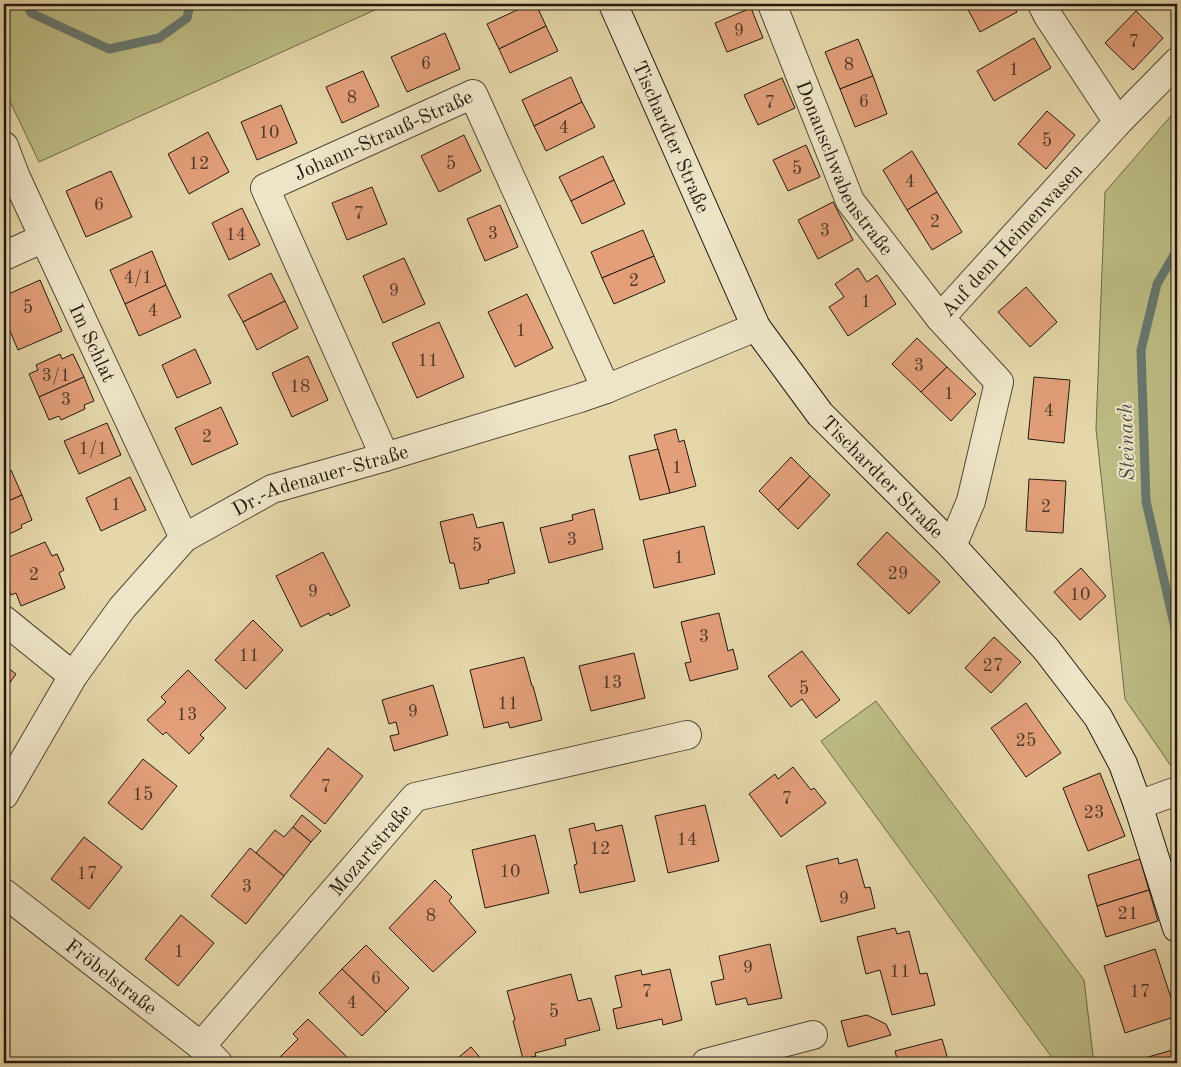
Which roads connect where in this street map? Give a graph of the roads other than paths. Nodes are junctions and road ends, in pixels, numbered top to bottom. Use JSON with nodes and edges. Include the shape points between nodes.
{"nodes":[{"id":1,"x":614,"y":4,"type":"edge"},
{"id":2,"x":772,"y":4,"type":"edge"},
{"id":3,"x":1042,"y":4,"type":"edge"},
{"id":4,"x":1177,"y":62,"type":"edge"},
{"id":5,"x":1118,"y":122,"type":"junction"},
{"id":6,"x":4,"y":146,"type":"edge"},
{"id":7,"x":44,"y":238,"type":"junction"},
{"id":8,"x":4,"y":256,"type":"edge"},
{"id":9,"x":940,"y":318,"type":"junction"},
{"id":10,"x":756,"y":327,"type":"junction"},
{"id":11,"x":606,"y":389,"type":"junction"},
{"id":12,"x":385,"y":457,"type":"junction"},
{"id":13,"x":184,"y":538,"type":"junction"},
{"id":14,"x":952,"y":546,"type":"junction"},
{"id":15,"x":4,"y":620,"type":"edge"},
{"id":16,"x":74,"y":676,"type":"junction"},
{"id":17,"x":687,"y":735,"type":"dead end"},
{"id":18,"x":1177,"y":791,"type":"edge"},
{"id":19,"x":4,"y":795,"type":"edge"},
{"id":20,"x":1138,"y":805,"type":"junction"},
{"id":21,"x":4,"y":893,"type":"edge"},
{"id":22,"x":1177,"y":928,"type":"edge"},
{"id":23,"x":813,"y":1035,"type":"dead end"},
{"id":24,"x":209,"y":1054,"type":"edge"},
{"id":25,"x":706,"y":1063,"type":"edge"}],
"edges":[{"from":1,"to":10,"type":"street","name":"Tischardter Straße"},
{"from":2,"to":9,"type":"street","name":"Donauschwabenstraße","via":[[850,201]]},
{"from":3,"to":5,"type":"street"},
{"from":4,"to":5,"type":"street","name":"Auf dem Heimenwasen"},
{"from":5,"to":9,"type":"street","name":"Auf dem Heimenwasen"},
{"from":6,"to":7,"type":"street","name":"Im Schlat"},
{"from":7,"to":8,"type":"street"},
{"from":7,"to":13,"type":"street","name":"Im Schlat"},
{"from":9,"to":14,"type":"street","name":"Auf dem Heimenwasen","via":[[999,382],[971,501]]},
{"from":10,"to":11,"type":"street","name":"Dr.-Adenauer-Straße"},
{"from":10,"to":14,"type":"street","name":"Tischardter Straße","via":[[820,414]]},
{"from":11,"to":12,"type":"street","name":"Dr.-Adenauer-Straße"},
{"from":11,"to":12,"type":"street","name":"Johann-Strauß-Straße","via":[[473,94],[265,188]]},
{"from":12,"to":13,"type":"street","name":"Dr.-Adenauer-Straße","via":[[272,489]]},
{"from":13,"to":16,"type":"street","name":"Dr.-Adenauer-Straße","via":[[122,608]]},
{"from":14,"to":20,"type":"street","name":"Tischardter Straße","via":[[1046,649],[1098,717],[1123,764]]},
{"from":15,"to":16,"type":"street"},
{"from":16,"to":19,"type":"street","name":"Dr.-Adenauer-Straße"},
{"from":17,"to":24,"type":"street","name":"Mozartstraße","via":[[415,797]]},
{"from":18,"to":20,"type":"street"},
{"from":20,"to":22,"type":"street","name":"Tischardter Straße"},
{"from":21,"to":24,"type":"street","name":"Fröbelstraße"},
{"from":23,"to":25,"type":"street"}]}
